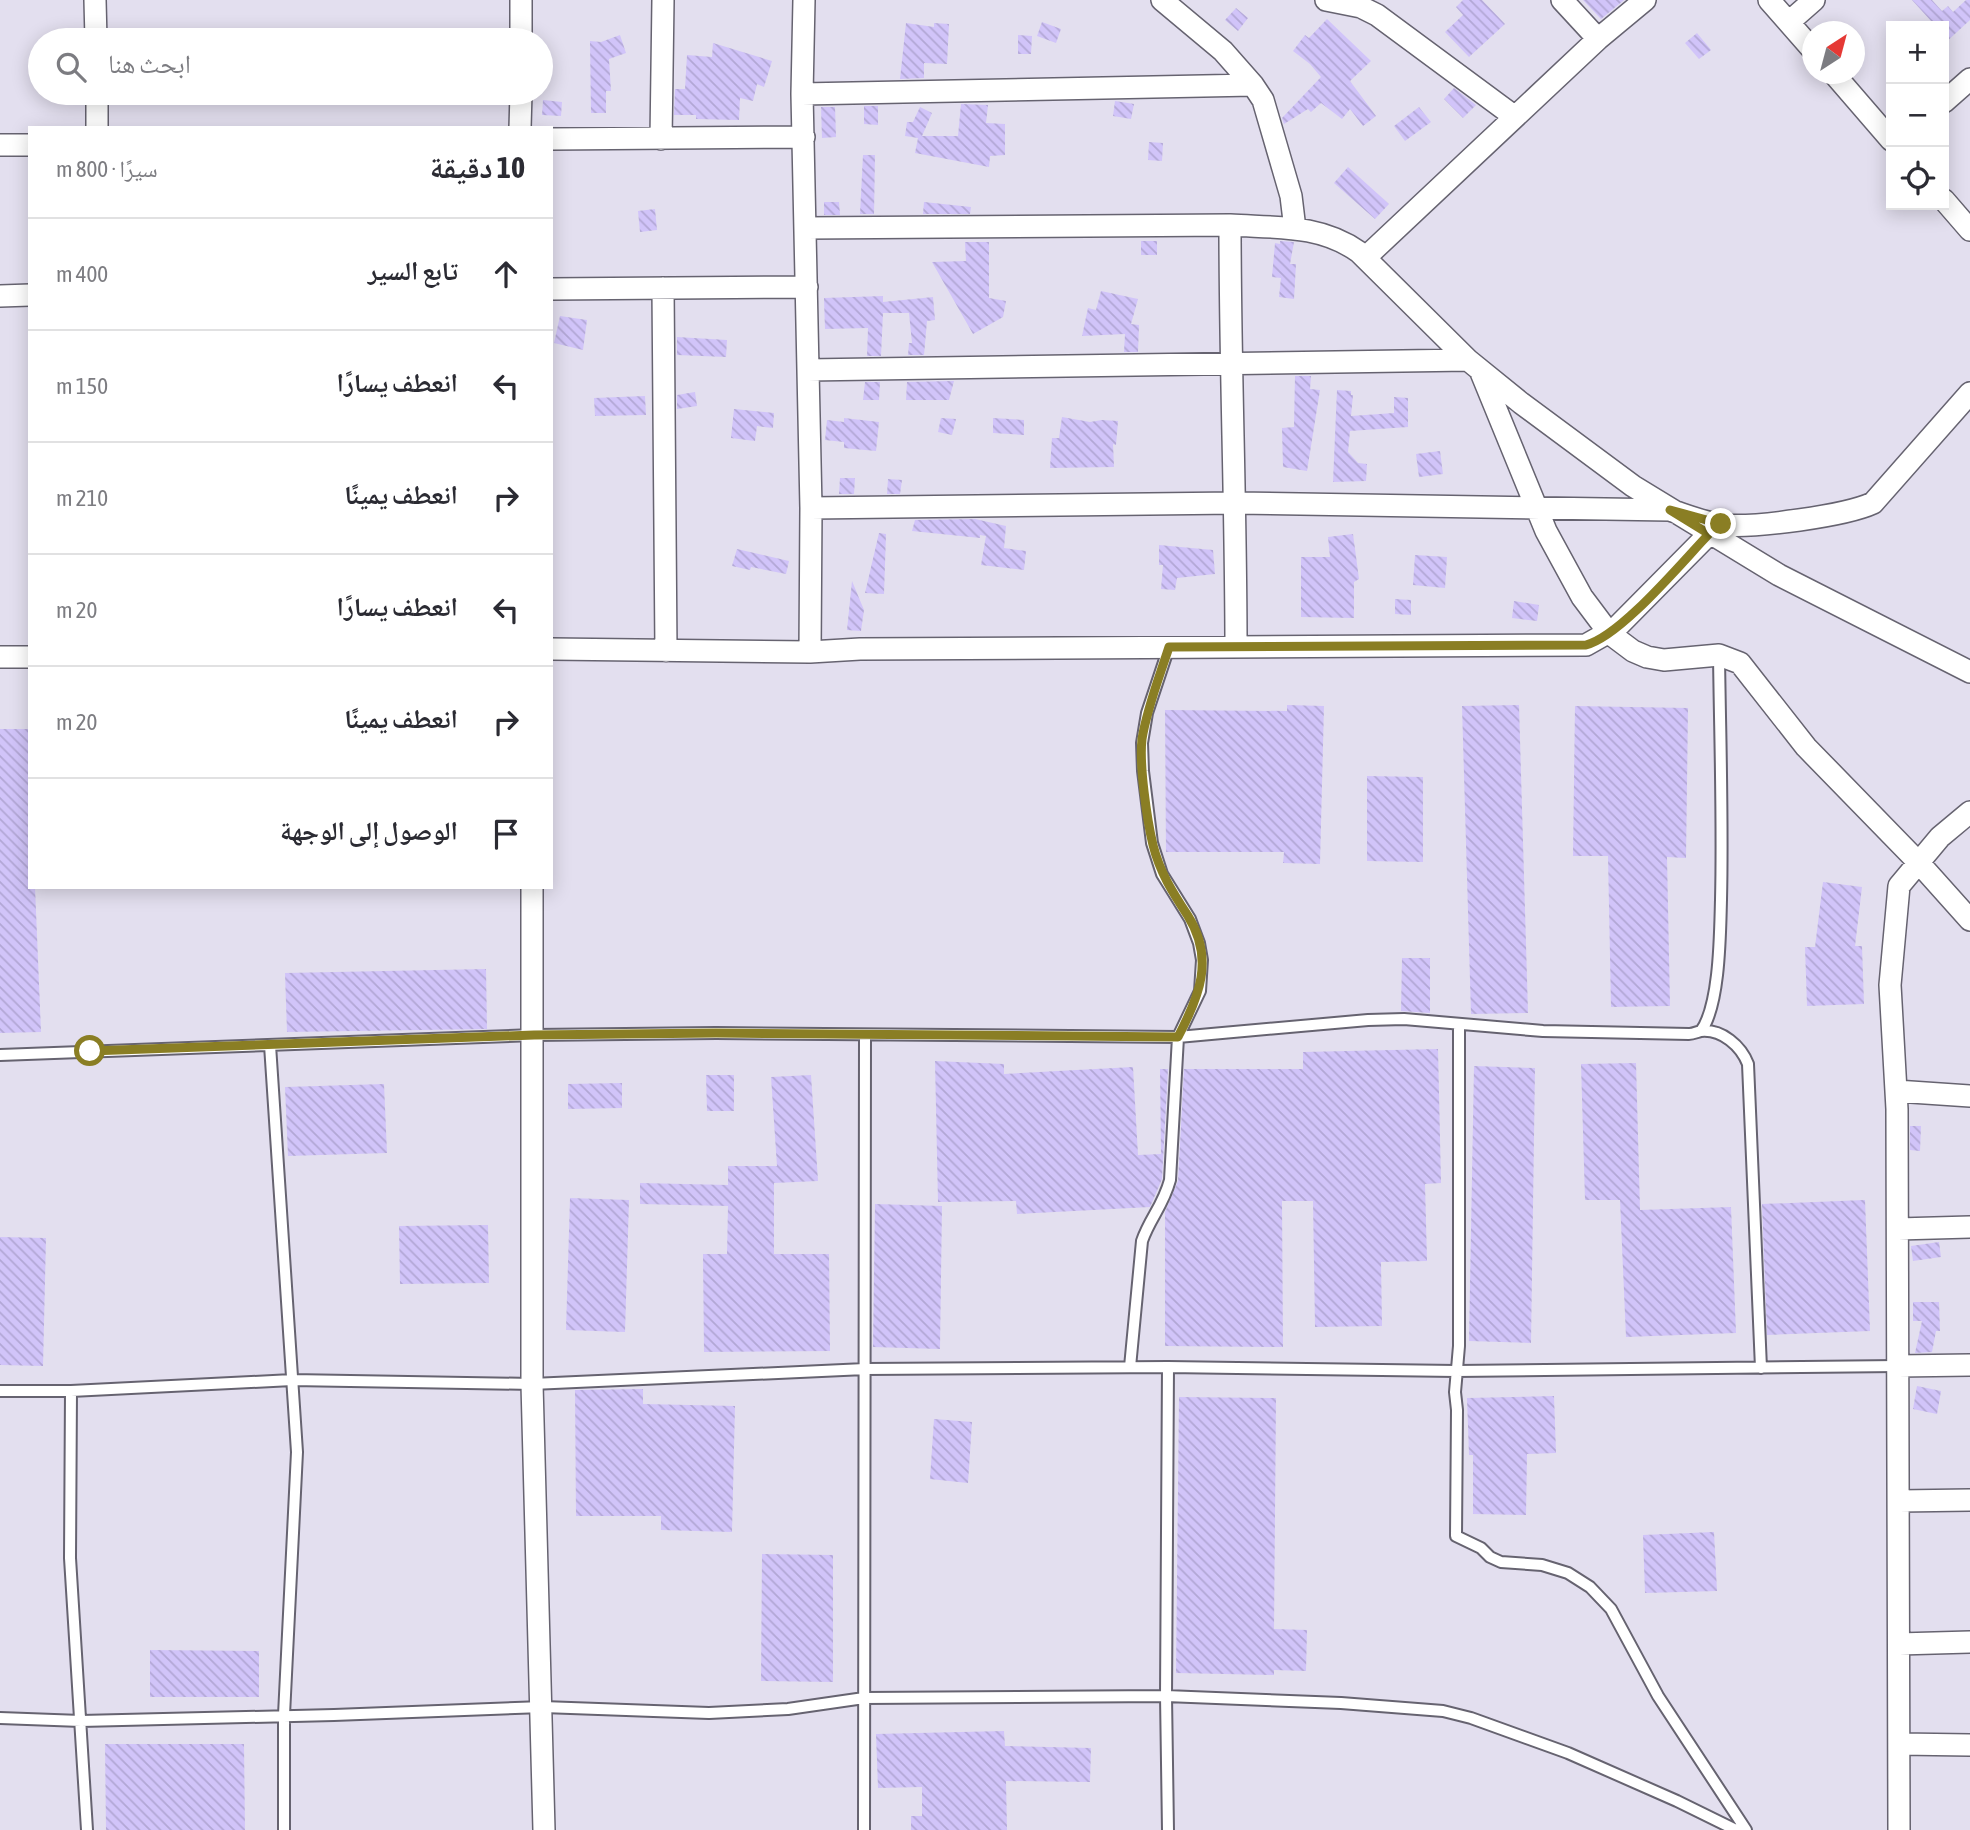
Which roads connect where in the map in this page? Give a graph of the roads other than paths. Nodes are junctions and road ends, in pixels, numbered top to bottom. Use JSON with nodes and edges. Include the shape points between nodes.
{"nodes":[{"id":1,"x":95,"y":0,"type":"edge"},
{"id":2,"x":522,"y":0,"type":"edge"},
{"id":3,"x":663,"y":0,"type":"edge"},
{"id":4,"x":804,"y":0,"type":"edge"},
{"id":5,"x":1162,"y":0,"type":"edge"},
{"id":6,"x":1326,"y":0,"type":"edge"},
{"id":7,"x":1562,"y":0,"type":"edge"},
{"id":8,"x":1645,"y":0,"type":"edge"},
{"id":9,"x":1769,"y":0,"type":"edge"},
{"id":10,"x":1814,"y":0,"type":"edge"},
{"id":11,"x":1789,"y":22,"type":"junction"},
{"id":12,"x":96,"y":28,"type":"edge"},
{"id":13,"x":521,"y":28,"type":"edge"},
{"id":14,"x":1802,"y":37,"type":"edge"},
{"id":15,"x":1598,"y":39,"type":"junction"},
{"id":16,"x":1970,"y":79,"type":"edge"},
{"id":17,"x":1843,"y":84,"type":"edge"},
{"id":18,"x":1253,"y":85,"type":"junction"},
{"id":19,"x":802,"y":94,"type":"junction"},
{"id":20,"x":1949,"y":98,"type":"edge"},
{"id":21,"x":97,"y":105,"type":"edge"},
{"id":22,"x":521,"y":105,"type":"edge"},
{"id":23,"x":1515,"y":117,"type":"junction"},
{"id":24,"x":97,"y":126,"type":"edge"},
{"id":25,"x":520,"y":126,"type":"edge"},
{"id":26,"x":1886,"y":134,"type":"edge"},
{"id":27,"x":804,"y":137,"type":"junction"},
{"id":28,"x":553,"y":139,"type":"edge"},
{"id":29,"x":661,"y":139,"type":"junction"},
{"id":30,"x":0,"y":145,"type":"edge"},
{"id":31,"x":28,"y":145,"type":"edge"},
{"id":32,"x":1949,"y":206,"type":"edge"},
{"id":33,"x":1230,"y":225,"type":"junction"},
{"id":34,"x":806,"y":228,"type":"junction"},
{"id":35,"x":1295,"y":229,"type":"junction"},
{"id":36,"x":1970,"y":230,"type":"edge"},
{"id":37,"x":1365,"y":258,"type":"junction"},
{"id":38,"x":807,"y":286,"type":"junction"},
{"id":39,"x":663,"y":288,"type":"junction"},
{"id":40,"x":553,"y":289,"type":"edge"},
{"id":41,"x":28,"y":295,"type":"edge"},
{"id":42,"x":0,"y":296,"type":"edge"},
{"id":43,"x":1230,"y":363,"type":"junction"},
{"id":44,"x":1474,"y":365,"type":"junction"},
{"id":45,"x":808,"y":370,"type":"junction"},
{"id":46,"x":1970,"y":393,"type":"edge"},
{"id":47,"x":1236,"y":503,"type":"junction"},
{"id":48,"x":811,"y":508,"type":"junction"},
{"id":49,"x":1535,"y":509,"type":"junction"},
{"id":50,"x":1670,"y":510,"type":"junction"},
{"id":51,"x":1709,"y":534,"type":"junction"},
{"id":52,"x":1609,"y":633,"type":"junction"},
{"id":53,"x":1169,"y":647,"type":"junction"},
{"id":54,"x":1236,"y":647,"type":"junction"},
{"id":55,"x":553,"y":649,"type":"edge"},
{"id":56,"x":666,"y":651,"type":"junction"},
{"id":57,"x":810,"y":652,"type":"junction"},
{"id":58,"x":1719,"y":655,"type":"junction"},
{"id":59,"x":0,"y":657,"type":"edge"},
{"id":60,"x":28,"y":657,"type":"edge"},
{"id":61,"x":1970,"y":672,"type":"edge"},
{"id":62,"x":1970,"y":812,"type":"edge"},
{"id":63,"x":1919,"y":863,"type":"junction"},
{"id":64,"x":532,"y":889,"type":"edge"},
{"id":65,"x":1970,"y":920,"type":"edge"},
{"id":66,"x":1459,"y":1025,"type":"junction"},
{"id":67,"x":1702,"y":1031,"type":"junction"},
{"id":68,"x":534,"y":1035,"type":"junction"},
{"id":69,"x":865,"y":1035,"type":"junction"},
{"id":70,"x":1178,"y":1037,"type":"junction"},
{"id":71,"x":270,"y":1045,"type":"junction"},
{"id":72,"x":0,"y":1055,"type":"edge"},
{"id":73,"x":1896,"y":1091,"type":"junction"},
{"id":74,"x":1970,"y":1096,"type":"edge"},
{"id":75,"x":1970,"y":1227,"type":"edge"},
{"id":76,"x":1898,"y":1229,"type":"junction"},
{"id":77,"x":1970,"y":1365,"type":"edge"},
{"id":78,"x":1898,"y":1366,"type":"junction"},
{"id":79,"x":1130,"y":1367,"type":"junction"},
{"id":80,"x":1168,"y":1367,"type":"junction"},
{"id":81,"x":1761,"y":1368,"type":"junction"},
{"id":82,"x":865,"y":1369,"type":"junction"},
{"id":83,"x":1456,"y":1371,"type":"junction"},
{"id":84,"x":292,"y":1380,"type":"junction"},
{"id":85,"x":533,"y":1384,"type":"junction"},
{"id":86,"x":0,"y":1391,"type":"edge"},
{"id":87,"x":71,"y":1391,"type":"junction"},
{"id":88,"x":1970,"y":1500,"type":"edge"},
{"id":89,"x":1899,"y":1501,"type":"junction"},
{"id":90,"x":1970,"y":1642,"type":"edge"},
{"id":91,"x":1899,"y":1644,"type":"junction"},
{"id":92,"x":1166,"y":1696,"type":"junction"},
{"id":93,"x":864,"y":1698,"type":"junction"},
{"id":94,"x":542,"y":1707,"type":"junction"},
{"id":95,"x":284,"y":1715,"type":"junction"},
{"id":96,"x":0,"y":1718,"type":"edge"},
{"id":97,"x":81,"y":1721,"type":"junction"},
{"id":98,"x":1900,"y":1744,"type":"junction"},
{"id":99,"x":1970,"y":1745,"type":"edge"},
{"id":100,"x":87,"y":1830,"type":"edge"},
{"id":101,"x":284,"y":1830,"type":"edge"},
{"id":102,"x":544,"y":1830,"type":"edge"},
{"id":103,"x":864,"y":1830,"type":"edge"},
{"id":104,"x":1168,"y":1830,"type":"edge"},
{"id":105,"x":1737,"y":1830,"type":"edge"},
{"id":106,"x":1746,"y":1830,"type":"edge"},
{"id":107,"x":1899,"y":1830,"type":"edge"}],
"edges":[{"from":1,"to":12,"type":"street"},
{"from":2,"to":13,"type":"street"},
{"from":3,"to":29,"type":"street"},
{"from":4,"to":19,"type":"street"},
{"from":5,"to":18,"type":"street","via":[[1223,51]]},
{"from":6,"to":23,"type":"street","via":[[1377,15]]},
{"from":7,"to":15,"type":"street"},
{"from":8,"to":15,"type":"street"},
{"from":9,"to":11,"type":"street"},
{"from":10,"to":11,"type":"street"},
{"from":11,"to":14,"type":"street"},
{"from":15,"to":23,"type":"street"},
{"from":16,"to":20,"type":"street"},
{"from":17,"to":26,"type":"street"},
{"from":18,"to":19,"type":"street"},
{"from":18,"to":35,"type":"street","via":[[1268,111],[1281,154]]},
{"from":19,"to":27,"type":"street"},
{"from":21,"to":24,"type":"street"},
{"from":22,"to":25,"type":"street"},
{"from":23,"to":37,"type":"street"},
{"from":27,"to":29,"type":"street"},
{"from":27,"to":34,"type":"street"},
{"from":28,"to":29,"type":"street"},
{"from":30,"to":31,"type":"street"},
{"from":32,"to":36,"type":"street"},
{"from":33,"to":34,"type":"street"},
{"from":33,"to":35,"type":"street"},
{"from":33,"to":43,"type":"street"},
{"from":34,"to":38,"type":"street"},
{"from":35,"to":37,"type":"street","via":[[1343,241]]},
{"from":37,"to":44,"type":"street"},
{"from":38,"to":39,"type":"street"},
{"from":38,"to":45,"type":"street"},
{"from":39,"to":40,"type":"street"},
{"from":39,"to":56,"type":"street"},
{"from":41,"to":42,"type":"street"},
{"from":43,"to":44,"type":"street"},
{"from":43,"to":45,"type":"street"},
{"from":43,"to":47,"type":"street"},
{"from":44,"to":49,"type":"street"},
{"from":44,"to":50,"type":"street"},
{"from":45,"to":48,"type":"street"},
{"from":46,"to":50,"type":"street","via":[[1879,499],[1866,506],[1822,516],[1733,525]]},
{"from":47,"to":48,"type":"street"},
{"from":47,"to":49,"type":"street"},
{"from":47,"to":54,"type":"street"},
{"from":48,"to":57,"type":"street"},
{"from":49,"to":50,"type":"street"},
{"from":49,"to":52,"type":"street","via":[[1582,597]]},
{"from":50,"to":51,"type":"street"},
{"from":51,"to":52,"type":"street"},
{"from":51,"to":61,"type":"street","via":[[1779,575]]},
{"from":52,"to":54,"type":"street","via":[[1593,643],[1573,646]]},
{"from":52,"to":58,"type":"street","via":[[1647,657]]},
{"from":53,"to":54,"type":"street"},
{"from":53,"to":57,"type":"street"},
{"from":53,"to":70,"type":"lane","via":[[1142,743],[1152,843],[1162,874],[1190,919],[1202,960],[1200,991]]},
{"from":55,"to":56,"type":"street"},
{"from":56,"to":57,"type":"street"},
{"from":58,"to":63,"type":"street","via":[[1749,672],[1806,747]]},
{"from":58,"to":67,"type":"lane","via":[[1720,951]]},
{"from":59,"to":60,"type":"street"},
{"from":62,"to":63,"type":"street"},
{"from":63,"to":65,"type":"street"},
{"from":63,"to":73,"type":"street","via":[[1900,884],[1896,899],[1890,985]]},
{"from":64,"to":68,"type":"street"},
{"from":66,"to":67,"type":"lane","via":[[1543,1031]]},
{"from":66,"to":70,"type":"lane","via":[[1368,1020]]},
{"from":66,"to":83,"type":"lane"},
{"from":67,"to":81,"type":"lane","via":[[1733,1042],[1748,1064]]},
{"from":68,"to":69,"type":"lane"},
{"from":68,"to":71,"type":"lane"},
{"from":68,"to":85,"type":"street"},
{"from":69,"to":70,"type":"lane"},
{"from":69,"to":82,"type":"lane"},
{"from":70,"to":79,"type":"lane","via":[[1170,1180],[1142,1241]]},
{"from":71,"to":72,"type":"lane"},
{"from":71,"to":84,"type":"lane"},
{"from":73,"to":74,"type":"street"},
{"from":73,"to":76,"type":"street"},
{"from":75,"to":76,"type":"street"},
{"from":76,"to":78,"type":"street"},
{"from":77,"to":78,"type":"street"},
{"from":78,"to":81,"type":"lane"},
{"from":78,"to":89,"type":"street"},
{"from":79,"to":80,"type":"lane"},
{"from":79,"to":82,"type":"lane"},
{"from":80,"to":83,"type":"lane"},
{"from":80,"to":92,"type":"lane"},
{"from":81,"to":83,"type":"lane"},
{"from":82,"to":85,"type":"lane"},
{"from":82,"to":93,"type":"lane"},
{"from":83,"to":106,"type":"lane","via":[[1456,1536],[1501,1562],[1542,1565],[1568,1573],[1590,1587],[1611,1609],[1658,1696]]},
{"from":84,"to":85,"type":"lane"},
{"from":84,"to":87,"type":"lane"},
{"from":84,"to":95,"type":"lane","via":[[297,1452]]},
{"from":85,"to":94,"type":"street"},
{"from":86,"to":87,"type":"lane"},
{"from":87,"to":97,"type":"lane","via":[[70,1558]]},
{"from":88,"to":89,"type":"street"},
{"from":89,"to":91,"type":"street"},
{"from":90,"to":91,"type":"street"},
{"from":91,"to":98,"type":"street"},
{"from":92,"to":93,"type":"lane"},
{"from":92,"to":104,"type":"lane"},
{"from":92,"to":105,"type":"lane","via":[[1341,1703],[1472,1718],[1568,1754]]},
{"from":93,"to":94,"type":"lane","via":[[788,1709],[709,1713]]},
{"from":93,"to":103,"type":"lane"},
{"from":94,"to":95,"type":"lane"},
{"from":94,"to":102,"type":"street"},
{"from":95,"to":97,"type":"lane"},
{"from":95,"to":101,"type":"lane"},
{"from":96,"to":97,"type":"lane"},
{"from":97,"to":100,"type":"lane"},
{"from":98,"to":99,"type":"street"},
{"from":98,"to":107,"type":"street"}]}
